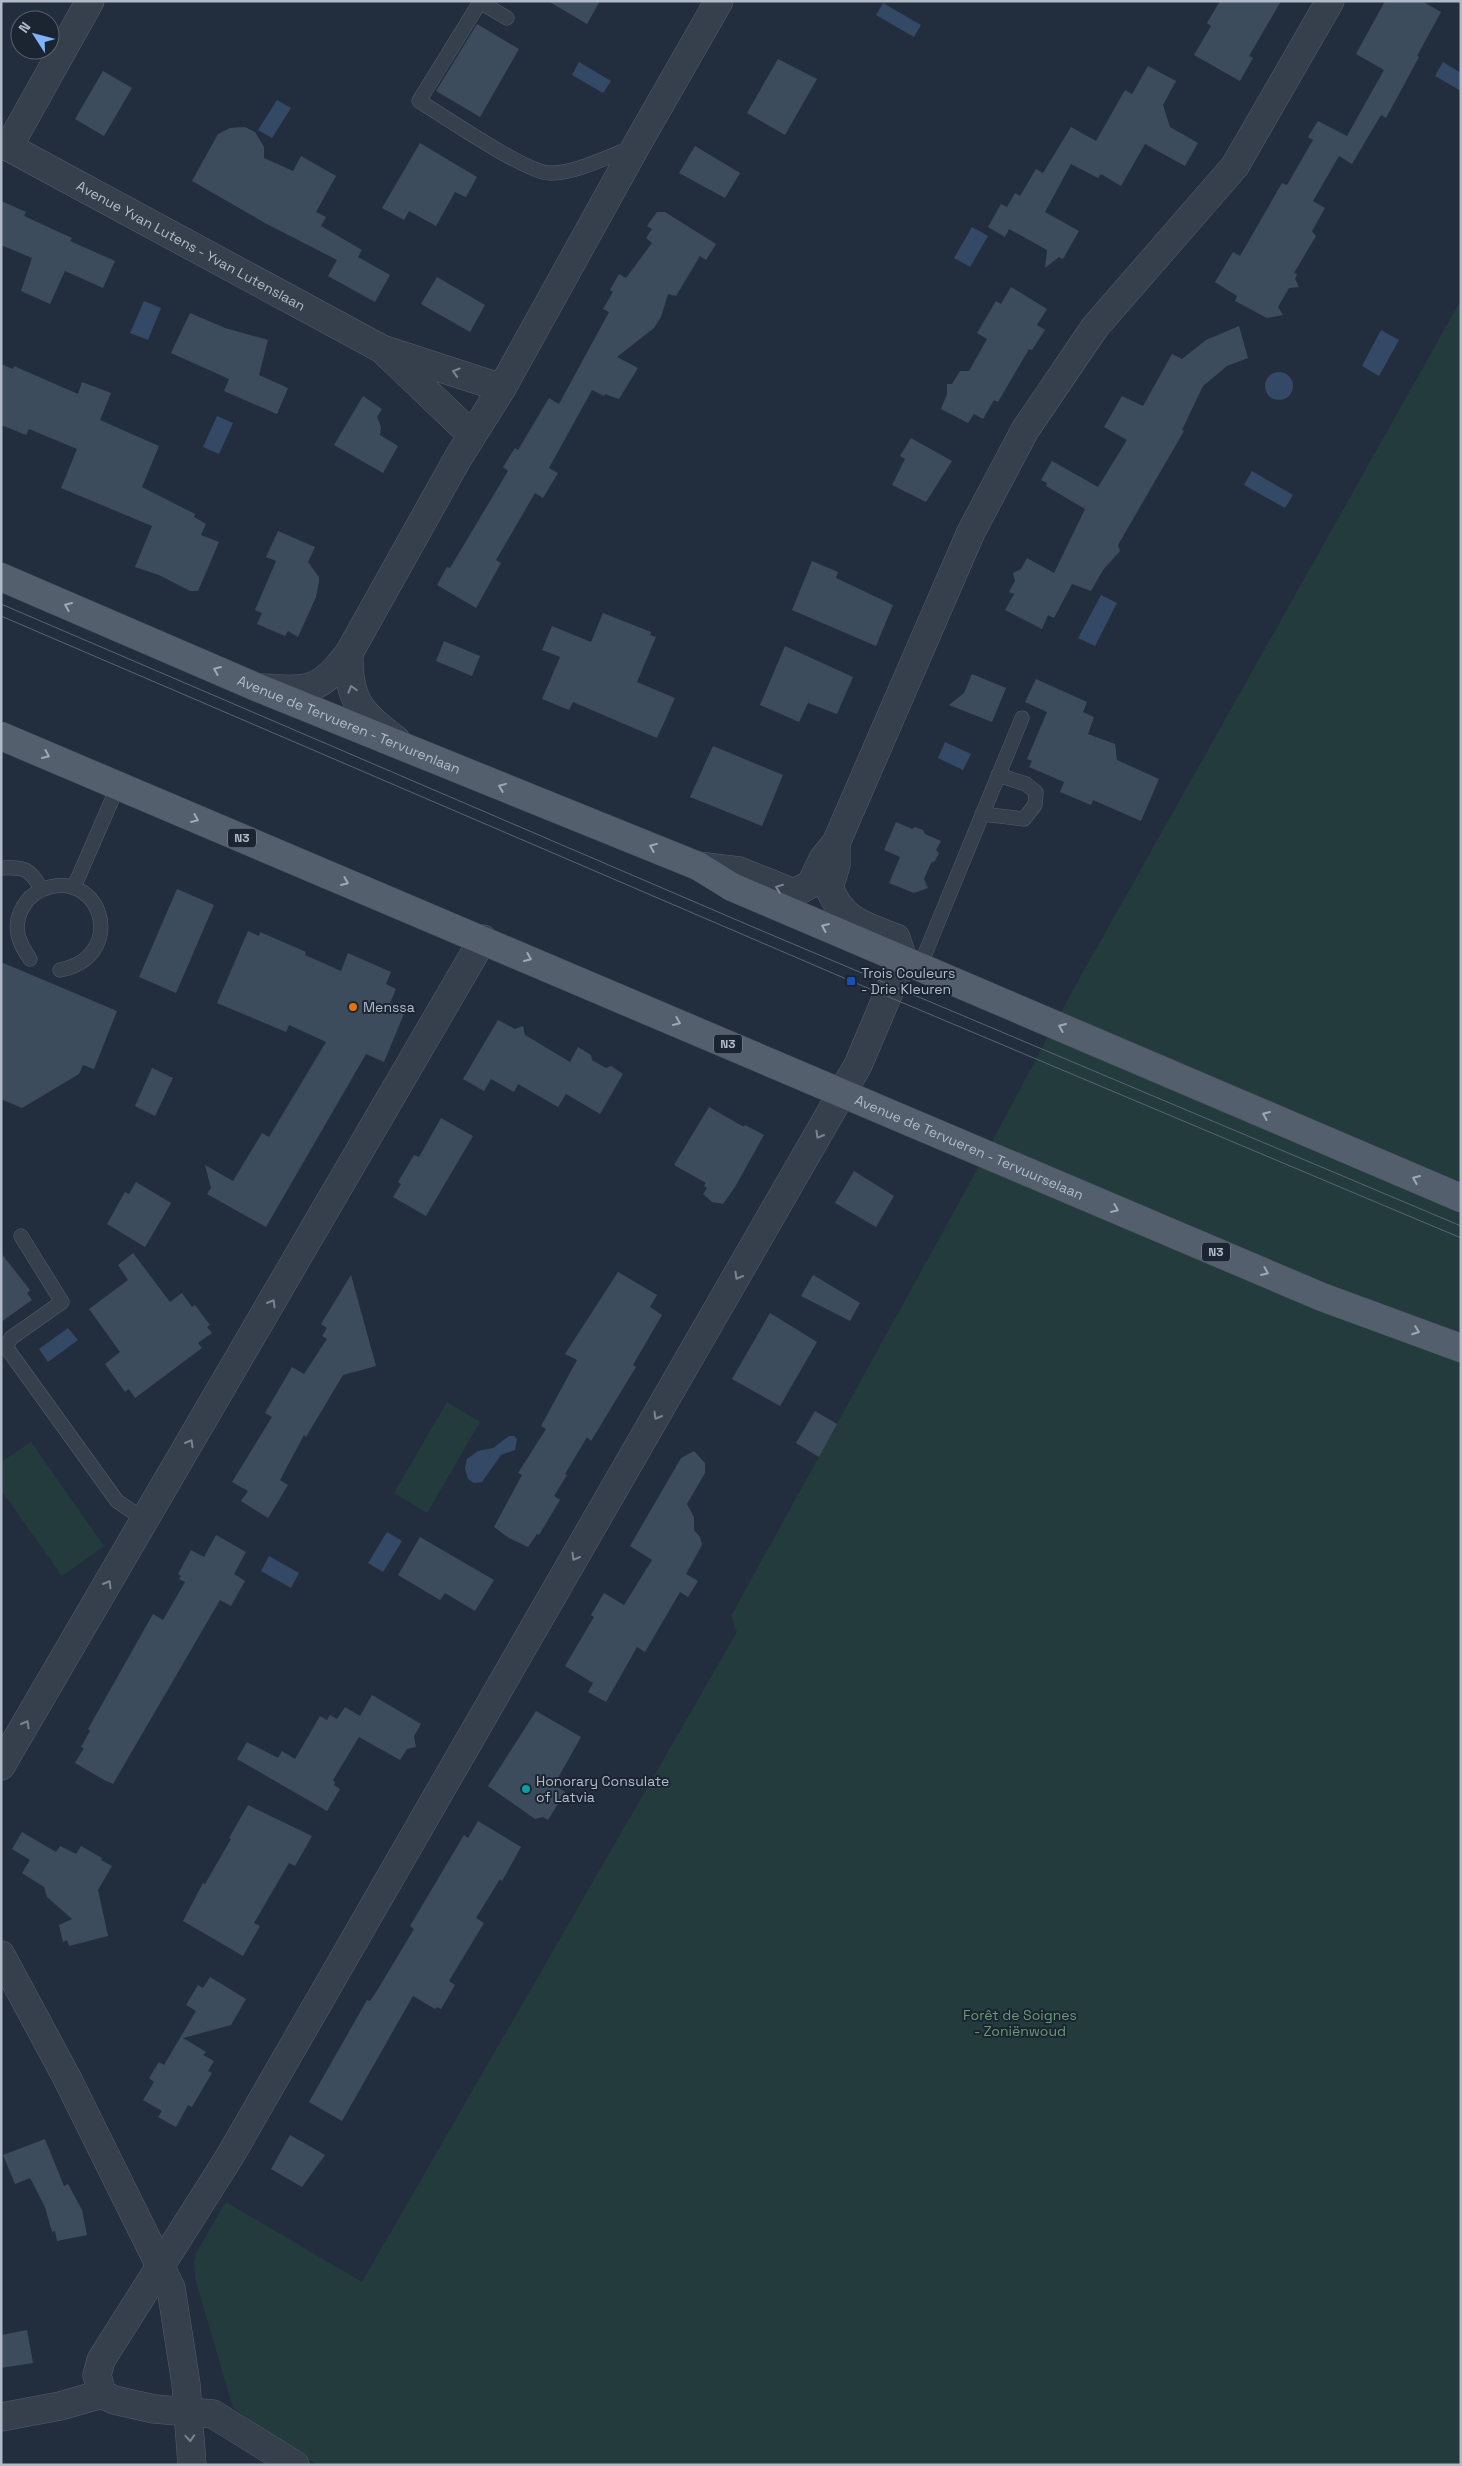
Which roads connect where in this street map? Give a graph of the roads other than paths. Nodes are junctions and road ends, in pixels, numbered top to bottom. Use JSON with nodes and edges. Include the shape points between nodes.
{"nodes":[{"id":1,"x":90,"y":1,"type":"edge"},
{"id":2,"x":719,"y":1,"type":"edge"},
{"id":3,"x":1330,"y":1,"type":"edge"},
{"id":4,"x":507,"y":18,"type":"dead end"},
{"id":5,"x":5,"y":145,"type":"edge"},
{"id":6,"x":636,"y":146,"type":"junction"},
{"id":7,"x":382,"y":349,"type":"junction"},
{"id":8,"x":502,"y":388,"type":"junction"},
{"id":9,"x":472,"y":436,"type":"junction"},
{"id":10,"x":1,"y":577,"type":"edge"},
{"id":11,"x":349,"y":653,"type":"junction"},
{"id":12,"x":256,"y":687,"type":"junction"},
{"id":13,"x":1022,"y":718,"type":"dead end"},
{"id":14,"x":1,"y":736,"type":"edge"},
{"id":15,"x":408,"y":749,"type":"junction"},
{"id":16,"x":998,"y":775,"type":"junction"},
{"id":17,"x":118,"y":786,"type":"junction"},
{"id":18,"x":982,"y":814,"type":"junction"},
{"id":19,"x":836,"y":843,"type":"junction"},
{"id":20,"x":698,"y":866,"type":"junction"},
{"id":21,"x":1,"y":868,"type":"edge"},
{"id":22,"x":74,"y":887,"type":"junction"},
{"id":23,"x":42,"y":889,"type":"junction"},
{"id":24,"x":483,"y":939,"type":"junction"},
{"id":25,"x":30,"y":959,"type":"dead end"},
{"id":26,"x":911,"y":963,"type":"junction"},
{"id":27,"x":60,"y":970,"type":"dead end"},
{"id":28,"x":843,"y":1092,"type":"junction"},
{"id":29,"x":1461,"y":1198,"type":"edge"},
{"id":30,"x":21,"y":1236,"type":"dead end"},
{"id":31,"x":1461,"y":1348,"type":"edge"},
{"id":32,"x":145,"y":1520,"type":"junction"},
{"id":33,"x":1,"y":1766,"type":"edge"},
{"id":34,"x":1,"y":1955,"type":"edge"},
{"id":35,"x":160,"y":2264,"type":"junction"},
{"id":36,"x":102,"y":2394,"type":"junction"},
{"id":37,"x":188,"y":2410,"type":"junction"},
{"id":38,"x":1,"y":2418,"type":"edge"},
{"id":39,"x":192,"y":2465,"type":"edge"},
{"id":40,"x":295,"y":2465,"type":"edge"}],
"edges":[{"from":1,"to":5,"type":"street"},
{"from":2,"to":6,"type":"street"},
{"from":3,"to":19,"type":"street","via":[[1235,166],[1095,327],[1025,430],[971,532]]},
{"from":4,"to":6,"type":"lane","via":[[480,2],[419,101],[528,167],[549,173],[582,167]]},
{"from":5,"to":7,"type":"street","name":"Avenue Yvan Lutens - Yvan Lutenslaan"},
{"from":6,"to":8,"type":"street"},
{"from":8,"to":7,"type":"street","name":"Avenue Yvan Lutens - Yvan Lutenslaan","one_way":true},
{"from":7,"to":9,"type":"street","name":"Avenue Yvan Lutens - Yvan Lutenslaan"},
{"from":8,"to":9,"type":"street"},
{"from":9,"to":11,"type":"street"},
{"from":12,"to":10,"type":"main road","name":"Avenue de Tervueren - Tervurenlaan","one_way":true},
{"from":11,"to":12,"type":"street","via":[[318,685],[298,690]]},
{"from":15,"to":11,"type":"street","one_way":true,"via":[[368,718],[358,704],[351,686]]},
{"from":12,"to":15,"type":"main road","name":"Avenue de Tervueren - Tervurenlaan"},
{"from":13,"to":16,"type":"lane"},
{"from":14,"to":17,"type":"main road","number":"N3","one_way":true},
{"from":20,"to":15,"type":"main road","name":"Avenue de Tervueren - Tervurenlaan","one_way":true},
{"from":16,"to":18,"type":"lane"},
{"from":16,"to":18,"type":"lane","via":[[1026,784],[1036,792],[1035,805],[1024,818]]},
{"from":17,"to":22,"type":"lane"},
{"from":17,"to":24,"type":"main road","number":"N3","one_way":true},
{"from":18,"to":26,"type":"lane"},
{"from":19,"to":20,"type":"street","one_way":true,"via":[[823,859],[811,884],[794,893],[739,871]]},
{"from":19,"to":26,"type":"street","via":[[836,865],[829,888],[835,903],[848,918],[896,938]]},
{"from":26,"to":20,"type":"main road","one_way":true,"via":[[732,887]]},
{"from":21,"to":23,"type":"lane","via":[[21,867],[30,871]]},
{"from":22,"to":23,"type":"lane","via":[[57,885]]},
{"from":22,"to":27,"type":"lane","via":[[86,895],[99,911],[100,941],[90,957],[74,968]]},
{"from":23,"to":25,"type":"lane","via":[[27,899],[18,915],[16,930],[20,945]]},
{"from":24,"to":28,"type":"main road","name":"Avenue de Tervueren - Tervuurselaan","number":"N3","one_way":true},
{"from":32,"to":24,"type":"street","one_way":true},
{"from":26,"to":28,"type":"street"},
{"from":29,"to":26,"type":"main road","one_way":true},
{"from":28,"to":31,"type":"main road","name":"Avenue de Tervueren - Tervuurselaan","number":"N3","one_way":true,"via":[[1322,1297]]},
{"from":28,"to":35,"type":"street","one_way":true,"via":[[230,2156]]},
{"from":30,"to":32,"type":"lane","via":[[62,1302],[12,1338],[6,1347],[117,1501]]},
{"from":33,"to":32,"type":"street","one_way":true},
{"from":34,"to":35,"type":"street","via":[[68,2078]]},
{"from":35,"to":36,"type":"street","via":[[101,2360],[97,2375]]},
{"from":35,"to":37,"type":"street","via":[[171,2288]]},
{"from":36,"to":37,"type":"street","via":[[154,2409]]},
{"from":36,"to":38,"type":"street"},
{"from":37,"to":39,"type":"street","one_way":true},
{"from":37,"to":40,"type":"street","via":[[213,2414]]}]}
